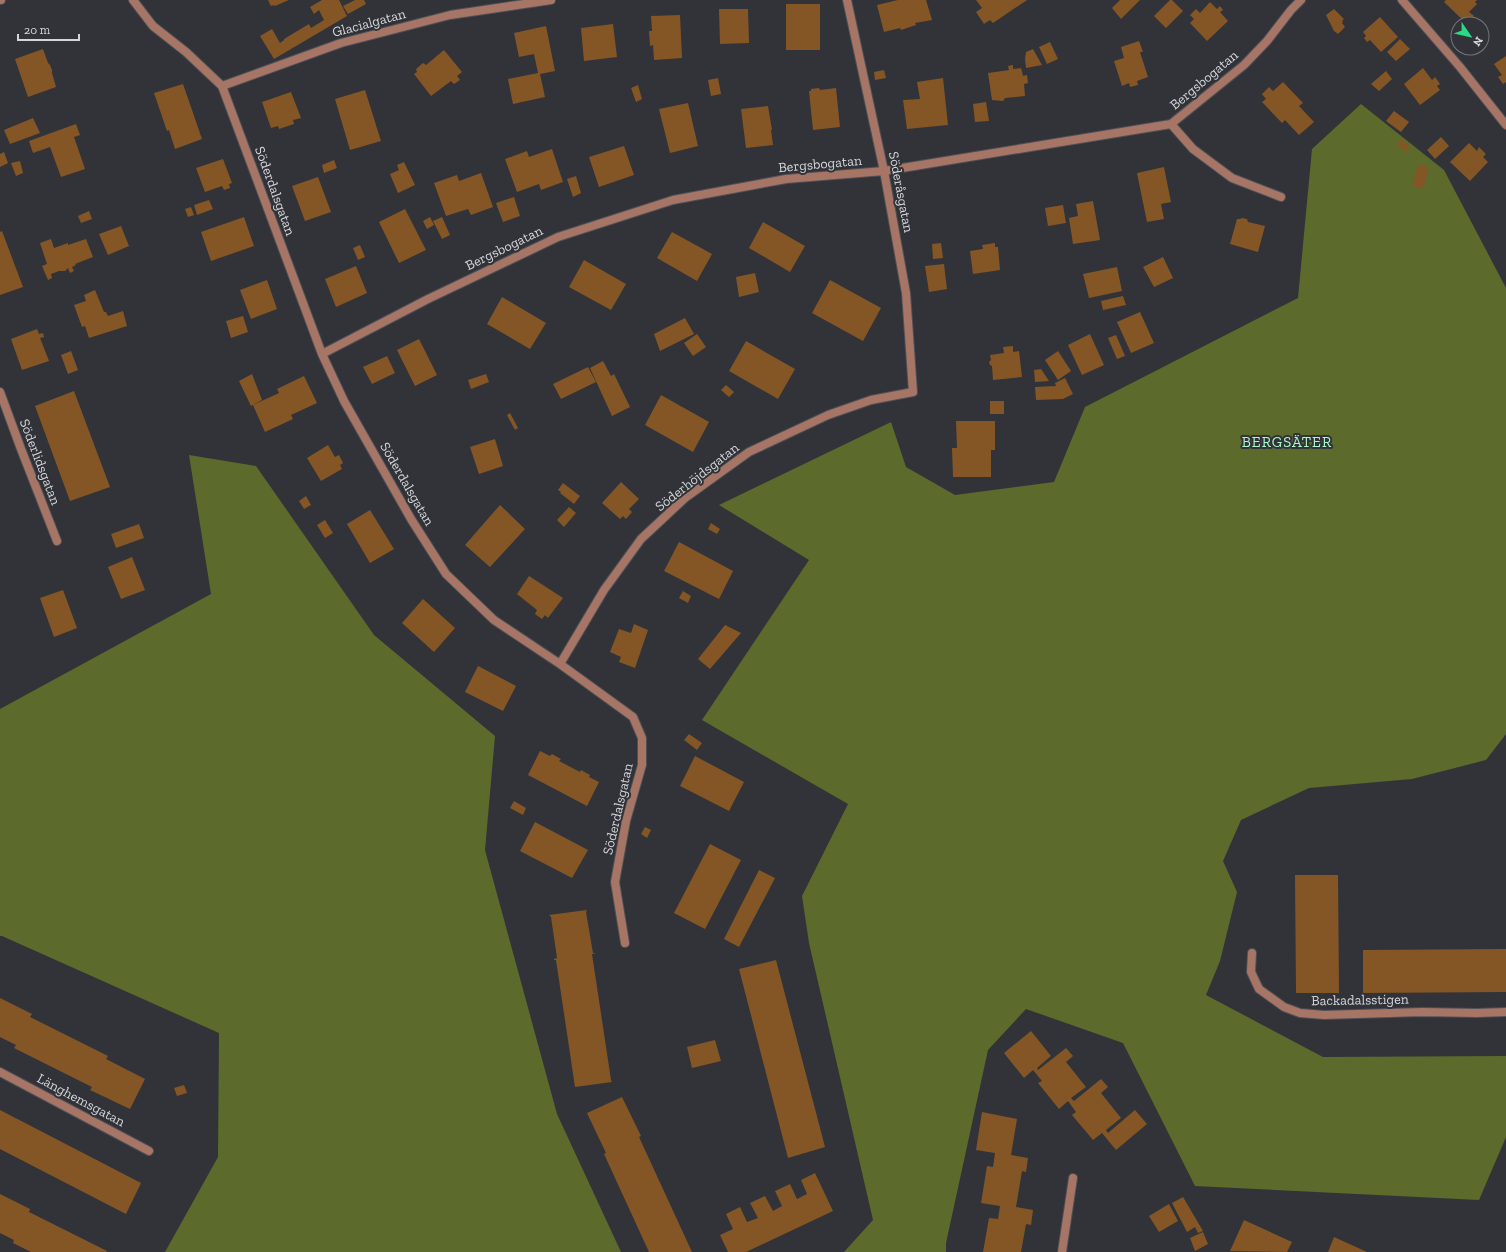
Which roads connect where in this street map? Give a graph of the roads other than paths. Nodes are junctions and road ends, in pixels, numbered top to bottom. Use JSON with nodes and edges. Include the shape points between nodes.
{"nodes":[{"id":1,"x":133,"y":0,"type":"edge"},
{"id":2,"x":551,"y":0,"type":"edge"},
{"id":3,"x":846,"y":0,"type":"edge"},
{"id":4,"x":1301,"y":0,"type":"edge"},
{"id":5,"x":1402,"y":0,"type":"edge"},
{"id":6,"x":222,"y":86,"type":"junction"},
{"id":7,"x":1171,"y":124,"type":"junction"},
{"id":8,"x":1506,"y":125,"type":"edge"},
{"id":9,"x":884,"y":171,"type":"junction"},
{"id":10,"x":1281,"y":198,"type":"dead end"},
{"id":11,"x":322,"y":354,"type":"junction"},
{"id":12,"x":0,"y":392,"type":"edge"},
{"id":13,"x":913,"y":392,"type":"joint"},
{"id":14,"x":57,"y":541,"type":"dead end"},
{"id":15,"x":560,"y":664,"type":"junction"},
{"id":16,"x":625,"y":943,"type":"dead end"},
{"id":17,"x":1252,"y":952,"type":"dead end"},
{"id":18,"x":1506,"y":1012,"type":"edge"},
{"id":19,"x":0,"y":1072,"type":"edge"},
{"id":20,"x":149,"y":1151,"type":"dead end"},
{"id":21,"x":1073,"y":1178,"type":"dead end"},
{"id":22,"x":1062,"y":1252,"type":"edge"}],
"edges":[{"from":1,"to":6,"type":"street","name":"Söderdalsgatan","via":[[153,26],[186,52]]},
{"from":2,"to":6,"type":"street","name":"Glacialgatan","via":[[450,15],[341,43]]},
{"from":3,"to":9,"type":"street","name":"Söderåsgatan"},
{"from":4,"to":7,"type":"street","name":"Bergsbogatan","via":[[1244,65]]},
{"from":5,"to":8,"type":"street"},
{"from":6,"to":11,"type":"street","name":"Söderdalsgatan"},
{"from":7,"to":9,"type":"street","name":"Bergsbogatan"},
{"from":7,"to":10,"type":"street","via":[[1193,150],[1232,178]]},
{"from":9,"to":11,"type":"street","name":"Bergsbogatan","via":[[786,179],[673,200],[558,237],[428,299]]},
{"from":9,"to":13,"type":"street","name":"Söderåsgatan","via":[[906,293]]},
{"from":11,"to":15,"type":"street","name":"Söderdalsgatan","via":[[344,401],[411,519],[446,574],[494,620]]},
{"from":12,"to":14,"type":"street","name":"Söderlidsgatan"},
{"from":13,"to":15,"type":"street","name":"Söderhöjdsgatan","via":[[871,400],[828,415],[749,452],[685,498],[641,539],[604,590]]},
{"from":15,"to":16,"type":"street","name":"Söderdalsgatan","via":[[633,717],[642,738],[642,765],[626,820],[615,882]]},
{"from":17,"to":18,"type":"street","name":"Backadalsstigen","via":[[1251,972],[1259,989],[1284,1007],[1300,1013],[1324,1015]]},
{"from":19,"to":20,"type":"street","name":"Länghemsgatan"},
{"from":21,"to":22,"type":"street"}]}
